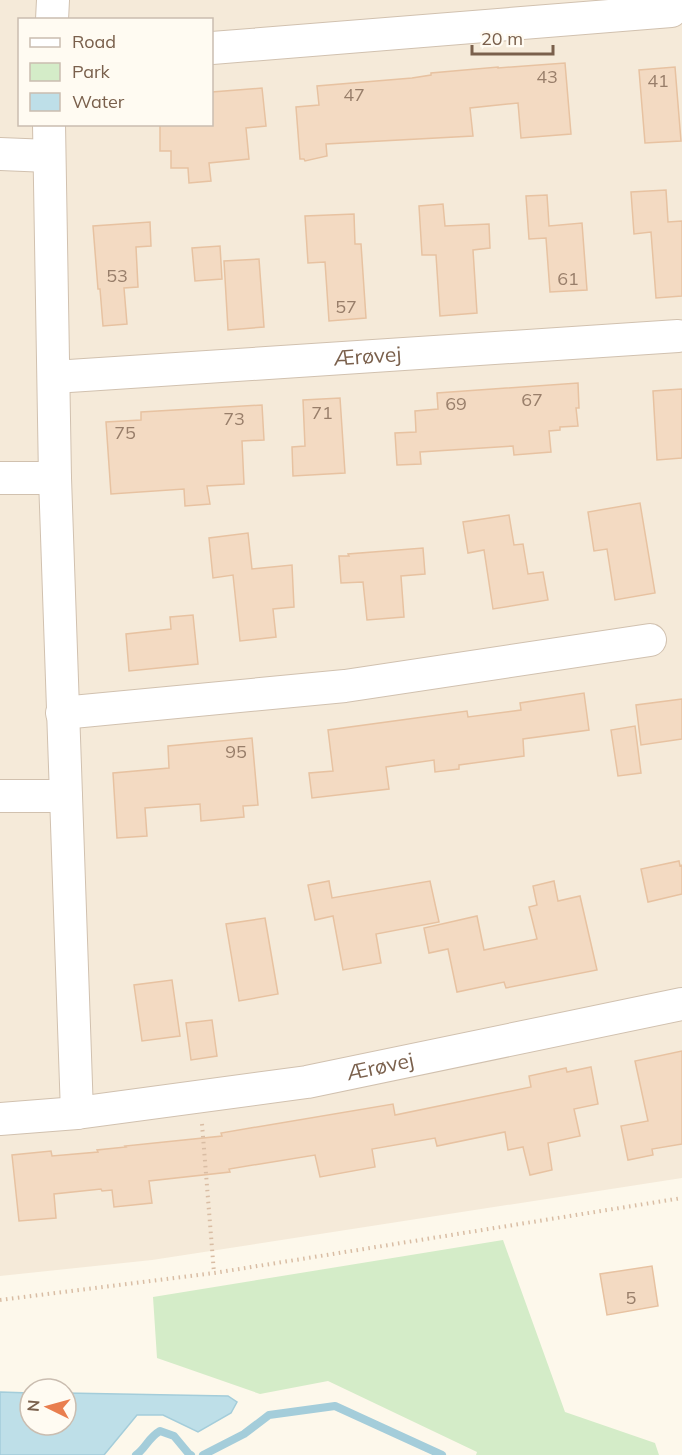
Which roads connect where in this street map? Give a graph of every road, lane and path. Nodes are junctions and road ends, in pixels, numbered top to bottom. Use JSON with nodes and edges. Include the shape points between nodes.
{"nodes":[{"id":1,"x":53,"y":0,"type":"edge"},
{"id":2,"x":670,"y":11,"type":"dead end"},
{"id":3,"x":52,"y":18,"type":"edge"},
{"id":4,"x":213,"y":48,"type":"edge"},
{"id":5,"x":49,"y":126,"type":"edge"},
{"id":6,"x":0,"y":154,"type":"edge"},
{"id":7,"x":49,"y":156,"type":"junction"},
{"id":8,"x":678,"y":336,"type":"dead end"},
{"id":9,"x":54,"y":377,"type":"junction"},
{"id":10,"x":0,"y":478,"type":"edge"},
{"id":11,"x":56,"y":478,"type":"junction"},
{"id":12,"x":650,"y":640,"type":"dead end"},
{"id":13,"x":62,"y":713,"type":"junction"},
{"id":14,"x":0,"y":796,"type":"edge"},
{"id":15,"x":66,"y":796,"type":"junction"},
{"id":16,"x":682,"y":1004,"type":"edge"},
{"id":17,"x":199,"y":1097,"type":"junction"},
{"id":18,"x":77,"y":1113,"type":"junction"},
{"id":19,"x":0,"y":1119,"type":"edge"},
{"id":20,"x":682,"y":1198,"type":"edge"},
{"id":21,"x":214,"y":1273,"type":"junction"},
{"id":22,"x":0,"y":1300,"type":"edge"}],
"edges":[{"from":1,"to":3,"type":"street"},
{"from":2,"to":4,"type":"street"},
{"from":5,"to":7,"type":"street"},
{"from":6,"to":7,"type":"street"},
{"from":7,"to":9,"type":"street"},
{"from":8,"to":9,"type":"street","name":"Ærøvej"},
{"from":9,"to":11,"type":"street"},
{"from":10,"to":11,"type":"street"},
{"from":11,"to":13,"type":"street"},
{"from":12,"to":13,"type":"street","via":[[345,687]]},
{"from":13,"to":15,"type":"street"},
{"from":14,"to":15,"type":"street"},
{"from":15,"to":18,"type":"street"},
{"from":16,"to":17,"type":"street","name":"Ærøvej","via":[[307,1082]]},
{"from":17,"to":18,"type":"street","name":"Ærøvej"},
{"from":17,"to":21,"type":"path"},
{"from":18,"to":19,"type":"street","name":"Ærøvej"},
{"from":20,"to":21,"type":"path"},
{"from":21,"to":22,"type":"path"}]}
